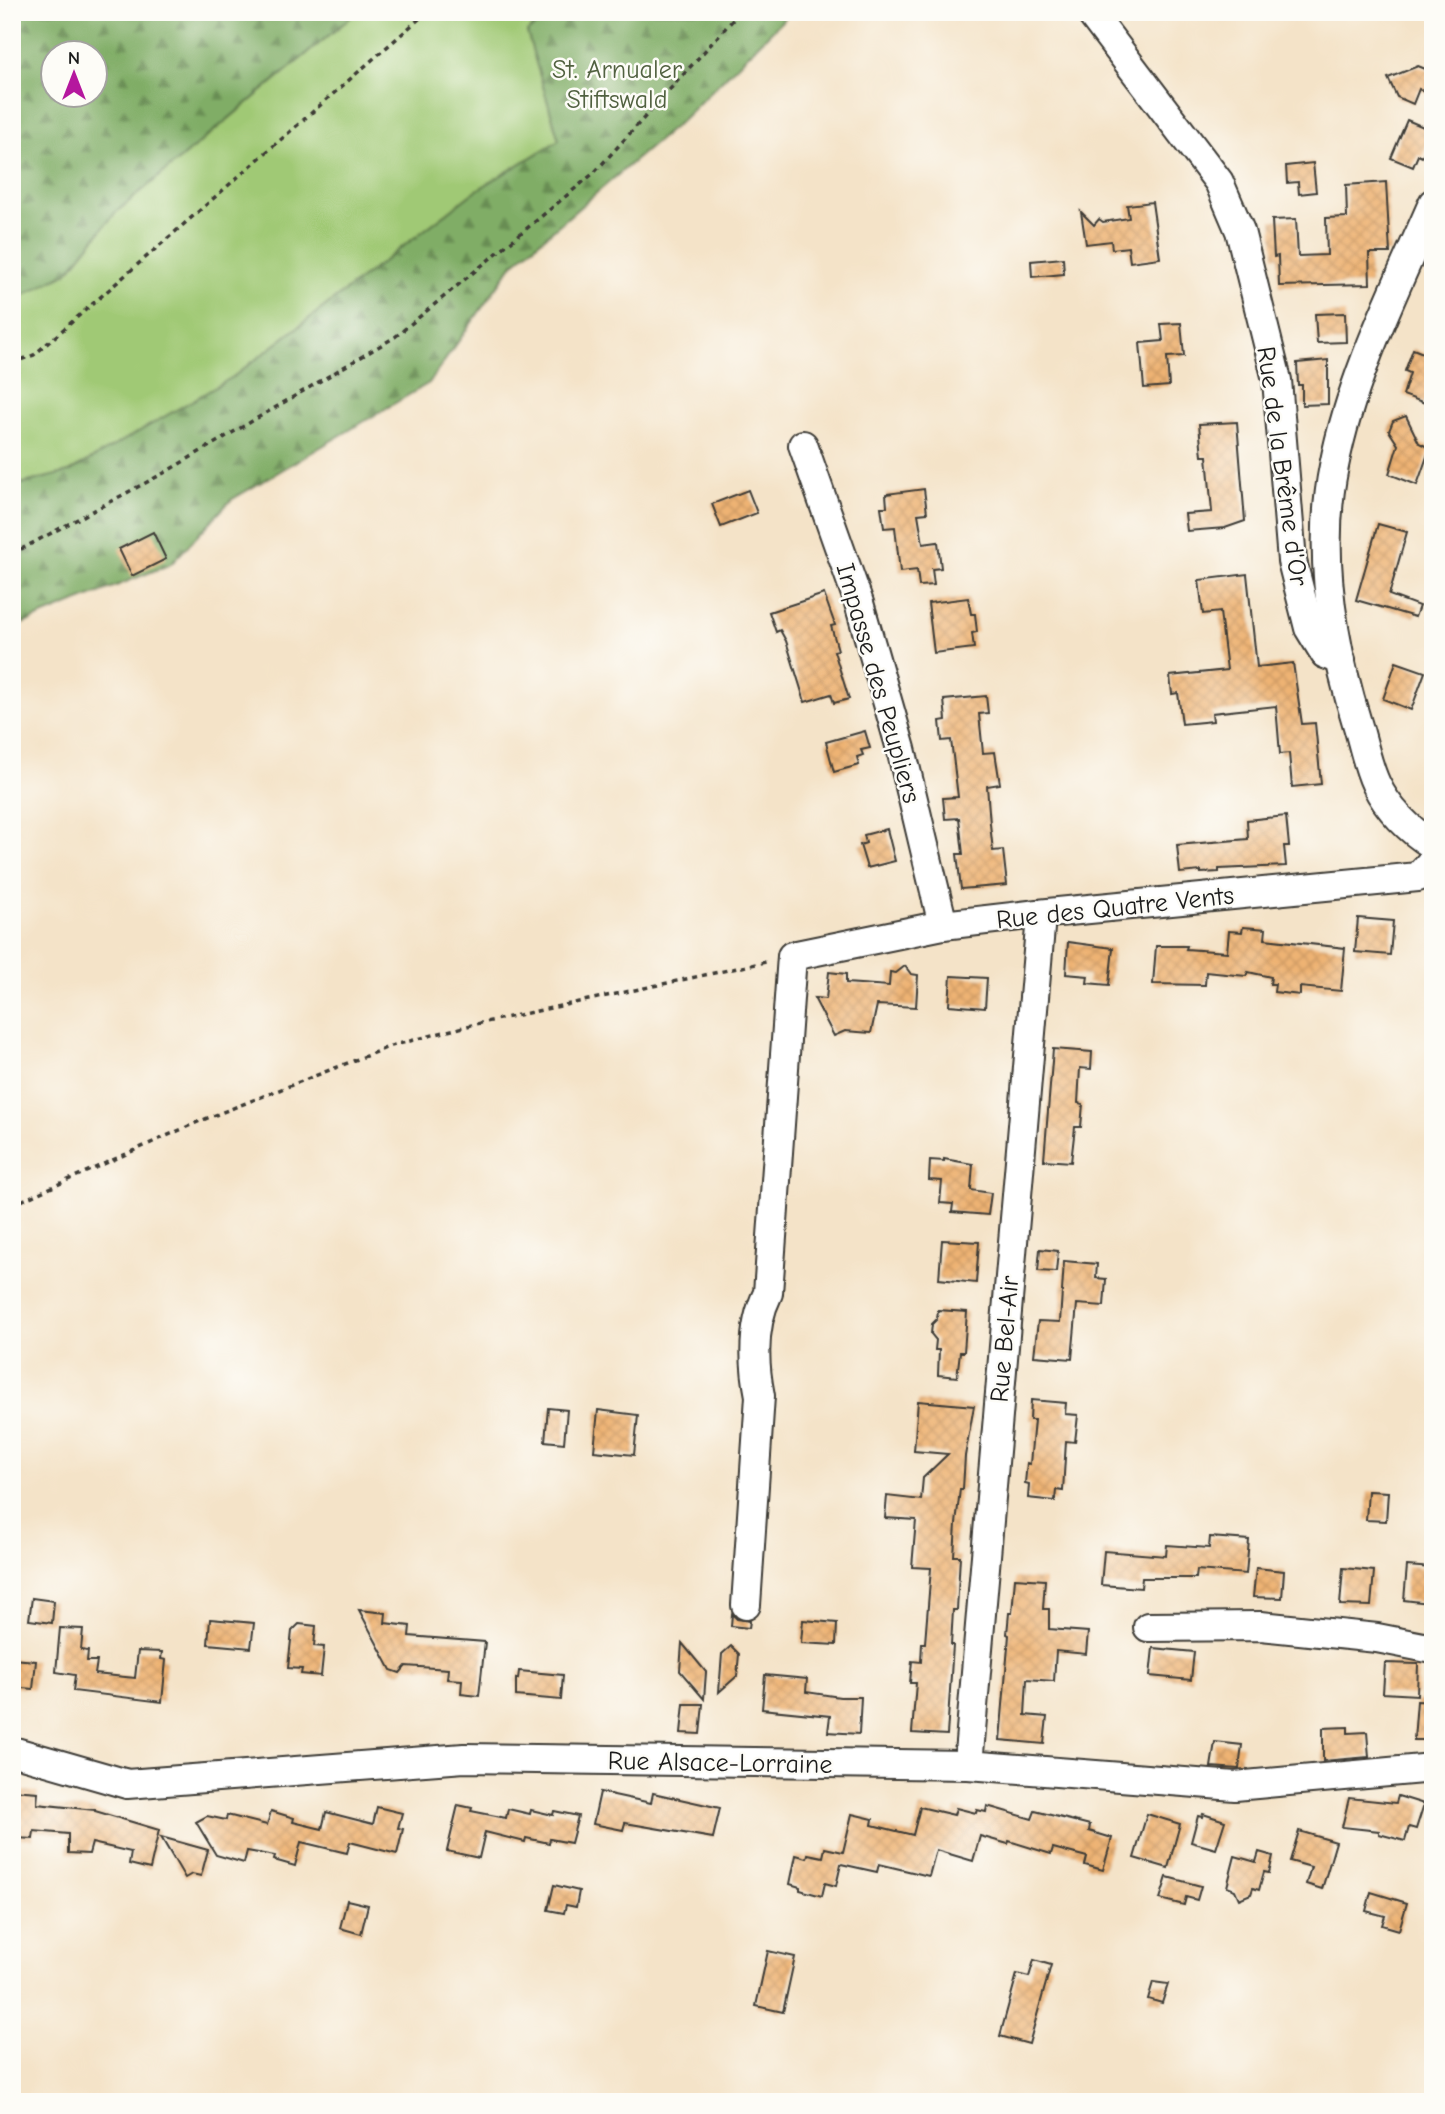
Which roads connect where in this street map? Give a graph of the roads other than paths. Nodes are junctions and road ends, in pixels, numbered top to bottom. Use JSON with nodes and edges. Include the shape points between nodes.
{"nodes":[{"id":1,"x":1090,"y":12,"type":"edge"},
{"id":2,"x":1433,"y":203,"type":"edge"},
{"id":3,"x":803,"y":445,"type":"dead end"},
{"id":4,"x":1341,"y":660,"type":"junction"},
{"id":5,"x":1433,"y":845,"type":"edge"},
{"id":6,"x":1433,"y":860,"type":"edge"},
{"id":7,"x":1038,"y":914,"type":"junction"},
{"id":8,"x":943,"y":925,"type":"junction"},
{"id":9,"x":746,"y":1605,"type":"dead end"},
{"id":10,"x":1148,"y":1627,"type":"dead end"},
{"id":11,"x":1433,"y":1649,"type":"edge"},
{"id":12,"x":12,"y":1751,"type":"edge"},
{"id":13,"x":968,"y":1765,"type":"junction"},
{"id":14,"x":1433,"y":1768,"type":"edge"}],
"edges":[{"from":1,"to":4,"type":"street","name":"Rue de la Brême d'Or","via":[[1219,182],[1240,231],[1277,380],[1292,561],[1310,628],[1325,654]]},
{"from":2,"to":4,"type":"street","via":[[1360,374],[1334,467],[1326,546]]},
{"from":3,"to":8,"type":"street","name":"Impasse des Peupliers","via":[[859,603],[901,749]]},
{"from":4,"to":5,"type":"street","via":[[1376,784],[1399,817]]},
{"from":6,"to":7,"type":"street","name":"Rue des Quatre Vents","via":[[1418,877]]},
{"from":7,"to":8,"type":"street","name":"Rue des Quatre Vents"},
{"from":7,"to":13,"type":"street","name":"Rue Bel-Air"},
{"from":8,"to":9,"type":"street","name":"Rue des Quatre Vents","via":[[792,956],[768,1293],[759,1312],[754,1367],[760,1396]]},
{"from":10,"to":11,"type":"street","via":[[1261,1626]]},
{"from":12,"to":13,"type":"street","name":"Rue Alsace-Lorraine","via":[[127,1784],[464,1758]]},
{"from":13,"to":14,"type":"street","name":"Rue Alsace-Lorraine","via":[[1235,1786]]}]}
